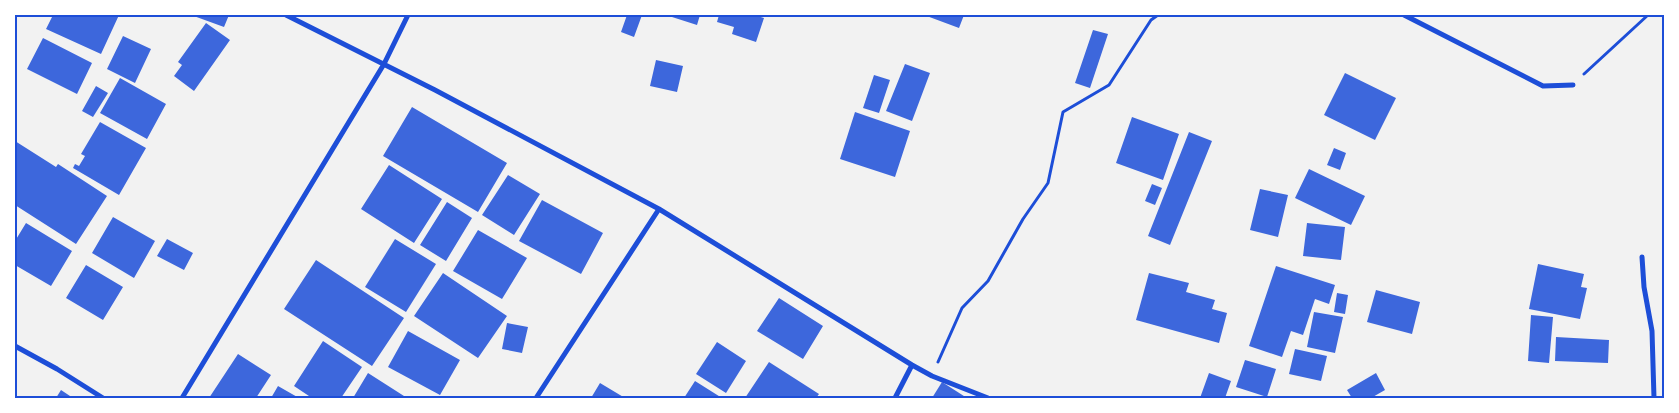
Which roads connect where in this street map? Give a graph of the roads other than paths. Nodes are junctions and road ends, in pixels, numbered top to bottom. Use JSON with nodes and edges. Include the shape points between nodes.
{"nodes":[{"id":1,"x":286,"y":15,"type":"edge"},
{"id":2,"x":408,"y":15,"type":"edge"},
{"id":3,"x":1404,"y":15,"type":"edge"},
{"id":4,"x":384,"y":64,"type":"junction"},
{"id":5,"x":1573,"y":85,"type":"road end"},
{"id":6,"x":659,"y":209,"type":"junction"},
{"id":7,"x":1642,"y":257,"type":"dead end"},
{"id":8,"x":15,"y":346,"type":"edge"},
{"id":9,"x":912,"y":366,"type":"junction"},
{"id":10,"x":103,"y":398,"type":"edge"},
{"id":11,"x":182,"y":398,"type":"edge"},
{"id":12,"x":536,"y":398,"type":"edge"},
{"id":13,"x":895,"y":398,"type":"edge"},
{"id":14,"x":988,"y":398,"type":"edge"},
{"id":15,"x":1654,"y":398,"type":"edge"}],
"edges":[{"from":1,"to":4,"type":"street"},
{"from":2,"to":4,"type":"street"},
{"from":3,"to":5,"type":"street","via":[[1543,86]]},
{"from":4,"to":6,"type":"street"},
{"from":4,"to":11,"type":"street"},
{"from":6,"to":9,"type":"street"},
{"from":6,"to":12,"type":"street"},
{"from":7,"to":15,"type":"street","via":[[1652,331]]},
{"from":8,"to":10,"type":"street"},
{"from":9,"to":13,"type":"street"},
{"from":9,"to":14,"type":"street"}]}
